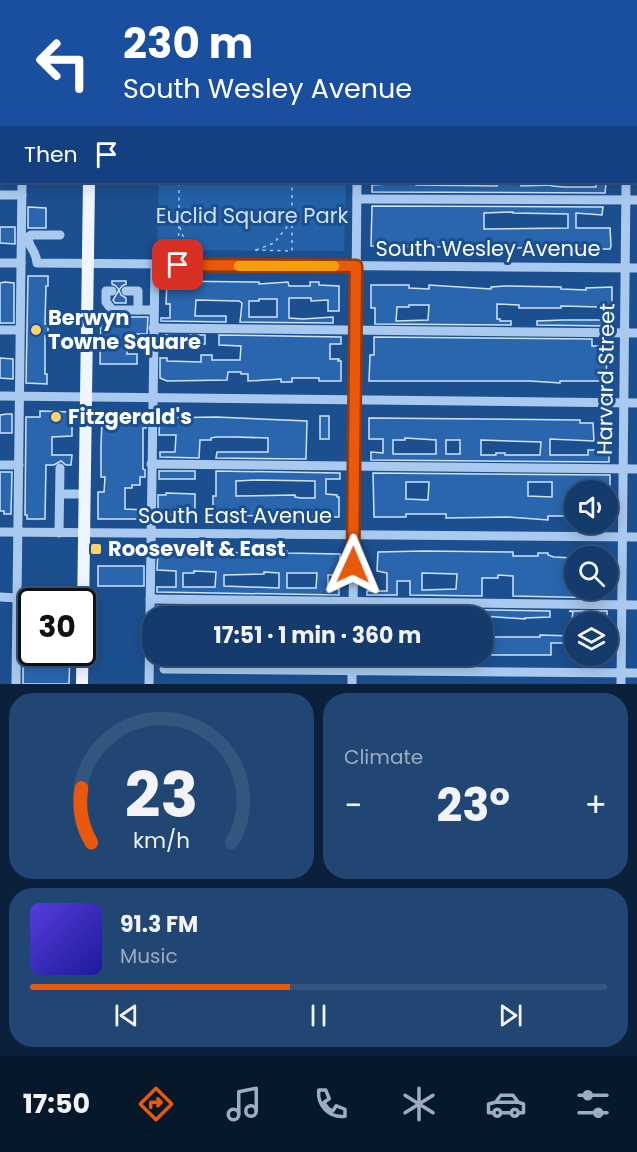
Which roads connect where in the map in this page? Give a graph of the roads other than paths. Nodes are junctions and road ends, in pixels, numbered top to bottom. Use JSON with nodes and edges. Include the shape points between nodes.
{"nodes":[{"id":1,"x":22,"y":183,"type":"edge"},
{"id":2,"x":88,"y":183,"type":"edge"},
{"id":3,"x":357,"y":183,"type":"edge"},
{"id":4,"x":626,"y":183,"type":"edge"},
{"id":5,"x":0,"y":195,"type":"edge"},
{"id":6,"x":22,"y":195,"type":"junction"},
{"id":7,"x":357,"y":199,"type":"junction"},
{"id":8,"x":626,"y":200,"type":"junction"},
{"id":9,"x":637,"y":200,"type":"edge"},
{"id":10,"x":60,"y":235,"type":"dead end"},
{"id":11,"x":0,"y":262,"type":"edge"},
{"id":12,"x":21,"y":263,"type":"junction"},
{"id":13,"x":88,"y":265,"type":"junction"},
{"id":14,"x":154,"y":265,"type":"junction"},
{"id":15,"x":356,"y":266,"type":"junction"},
{"id":16,"x":625,"y":268,"type":"junction"},
{"id":17,"x":637,"y":268,"type":"edge"},
{"id":18,"x":112,"y":291,"type":"dead end"},
{"id":19,"x":126,"y":291,"type":"dead end"},
{"id":20,"x":106,"y":302,"type":"junction"},
{"id":21,"x":87,"y":303,"type":"junction"},
{"id":22,"x":138,"y":310,"type":"junction"},
{"id":23,"x":153,"y":310,"type":"junction"},
{"id":24,"x":153,"y":328,"type":"junction"},
{"id":25,"x":0,"y":330,"type":"edge"},
{"id":26,"x":20,"y":330,"type":"junction"},
{"id":27,"x":355,"y":331,"type":"junction"},
{"id":28,"x":625,"y":333,"type":"junction"},
{"id":29,"x":637,"y":333,"type":"edge"},
{"id":30,"x":0,"y":396,"type":"edge"},
{"id":31,"x":19,"y":397,"type":"junction"},
{"id":32,"x":86,"y":398,"type":"junction"},
{"id":33,"x":152,"y":398,"type":"junction"},
{"id":34,"x":354,"y":400,"type":"junction"},
{"id":35,"x":624,"y":403,"type":"junction"},
{"id":36,"x":637,"y":403,"type":"edge"},
{"id":37,"x":152,"y":464,"type":"junction"},
{"id":38,"x":0,"y":465,"type":"edge"},
{"id":39,"x":18,"y":465,"type":"junction"},
{"id":40,"x":354,"y":466,"type":"junction"},
{"id":41,"x":60,"y":468,"type":"dead end"},
{"id":42,"x":623,"y":469,"type":"junction"},
{"id":43,"x":637,"y":469,"type":"edge"},
{"id":44,"x":60,"y":494,"type":"junction"},
{"id":45,"x":85,"y":494,"type":"junction"},
{"id":46,"x":0,"y":532,"type":"edge"},
{"id":47,"x":18,"y":532,"type":"junction"},
{"id":48,"x":59,"y":533,"type":"junction"},
{"id":49,"x":84,"y":533,"type":"junction"},
{"id":50,"x":151,"y":534,"type":"junction"},
{"id":51,"x":353,"y":535,"type":"junction"},
{"id":52,"x":623,"y":537,"type":"junction"},
{"id":53,"x":637,"y":537,"type":"edge"},
{"id":54,"x":0,"y":597,"type":"edge"},
{"id":55,"x":17,"y":598,"type":"junction"},
{"id":56,"x":150,"y":599,"type":"junction"},
{"id":57,"x":353,"y":602,"type":"junction"},
{"id":58,"x":622,"y":605,"type":"junction"},
{"id":59,"x":637,"y":605,"type":"edge"},
{"id":60,"x":353,"y":606,"type":"edge"},
{"id":61,"x":352,"y":666,"type":"edge"},
{"id":62,"x":164,"y":669,"type":"dead end"},
{"id":63,"x":352,"y":670,"type":"junction"},
{"id":64,"x":621,"y":672,"type":"junction"},
{"id":65,"x":637,"y":673,"type":"edge"},
{"id":66,"x":16,"y":684,"type":"edge"},
{"id":67,"x":82,"y":684,"type":"edge"},
{"id":68,"x":149,"y":684,"type":"edge"},
{"id":69,"x":352,"y":684,"type":"edge"},
{"id":70,"x":621,"y":684,"type":"edge"}],
"edges":[{"from":1,"to":6,"type":"street"},
{"from":2,"to":13,"type":"main road"},
{"from":3,"to":7,"type":"street"},
{"from":4,"to":8,"type":"street","name":"Harvard Street"},
{"from":5,"to":6,"type":"street"},
{"from":6,"to":12,"type":"street"},
{"from":7,"to":8,"type":"street"},
{"from":7,"to":15,"type":"street"},
{"from":8,"to":9,"type":"street"},
{"from":8,"to":16,"type":"street","name":"Harvard Street"},
{"from":10,"to":13,"type":"street","name":"South Wesley Avenue","via":[[28,237],[37,263]]},
{"from":11,"to":12,"type":"street"},
{"from":12,"to":26,"type":"street"},
{"from":13,"to":14,"type":"street","name":"South Wesley Avenue"},
{"from":13,"to":21,"type":"main road"},
{"from":14,"to":15,"type":"street","name":"South Wesley Avenue"},
{"from":14,"to":23,"type":"street"},
{"from":15,"to":16,"type":"street","name":"South Wesley Avenue"},
{"from":15,"to":27,"type":"street"},
{"from":16,"to":17,"type":"street","name":"South Wesley Avenue"},
{"from":16,"to":28,"type":"street","name":"Harvard Street"},
{"from":18,"to":20,"type":"street","via":[[106,291]]},
{"from":19,"to":22,"type":"street","via":[[138,291]]},
{"from":20,"to":21,"type":"street"},
{"from":20,"to":22,"type":"street","via":[[112,310]]},
{"from":21,"to":32,"type":"main road"},
{"from":22,"to":23,"type":"street"},
{"from":23,"to":24,"type":"street"},
{"from":24,"to":27,"type":"street"},
{"from":24,"to":33,"type":"street"},
{"from":25,"to":26,"type":"street"},
{"from":26,"to":31,"type":"street"},
{"from":27,"to":28,"type":"street"},
{"from":27,"to":34,"type":"street"},
{"from":28,"to":29,"type":"street"},
{"from":28,"to":35,"type":"street","name":"Harvard Street"},
{"from":30,"to":31,"type":"street"},
{"from":31,"to":32,"type":"street"},
{"from":31,"to":39,"type":"street"},
{"from":32,"to":33,"type":"street"},
{"from":32,"to":45,"type":"main road"},
{"from":33,"to":34,"type":"street"},
{"from":33,"to":37,"type":"street"},
{"from":34,"to":35,"type":"street"},
{"from":34,"to":40,"type":"street"},
{"from":35,"to":36,"type":"street"},
{"from":35,"to":42,"type":"street","name":"Harvard Street"},
{"from":37,"to":40,"type":"street"},
{"from":37,"to":50,"type":"street"},
{"from":38,"to":39,"type":"street"},
{"from":39,"to":47,"type":"street"},
{"from":40,"to":42,"type":"street"},
{"from":40,"to":51,"type":"street"},
{"from":41,"to":44,"type":"street"},
{"from":42,"to":43,"type":"street"},
{"from":42,"to":52,"type":"street","name":"Harvard Street"},
{"from":44,"to":45,"type":"street"},
{"from":44,"to":48,"type":"street"},
{"from":45,"to":49,"type":"main road"},
{"from":46,"to":47,"type":"street","name":"South East Avenue"},
{"from":47,"to":48,"type":"street","name":"South East Avenue"},
{"from":47,"to":55,"type":"street"},
{"from":48,"to":49,"type":"street","name":"South East Avenue"},
{"from":49,"to":50,"type":"street","name":"South East Avenue"},
{"from":49,"to":67,"type":"main road"},
{"from":50,"to":51,"type":"street","name":"South East Avenue"},
{"from":50,"to":56,"type":"street"},
{"from":51,"to":52,"type":"street","name":"South East Avenue"},
{"from":51,"to":57,"type":"street"},
{"from":52,"to":53,"type":"street","name":"South East Avenue"},
{"from":52,"to":58,"type":"street","name":"Harvard Street"},
{"from":54,"to":55,"type":"street"},
{"from":55,"to":66,"type":"street"},
{"from":56,"to":57,"type":"street"},
{"from":56,"to":68,"type":"street"},
{"from":57,"to":58,"type":"street"},
{"from":57,"to":60,"type":"street"},
{"from":58,"to":59,"type":"street"},
{"from":58,"to":64,"type":"street","name":"Harvard Street"},
{"from":61,"to":63,"type":"street"},
{"from":62,"to":63,"type":"street"},
{"from":63,"to":64,"type":"street"},
{"from":63,"to":69,"type":"street"},
{"from":64,"to":65,"type":"street"},
{"from":64,"to":70,"type":"street","name":"Harvard Street"}]}
